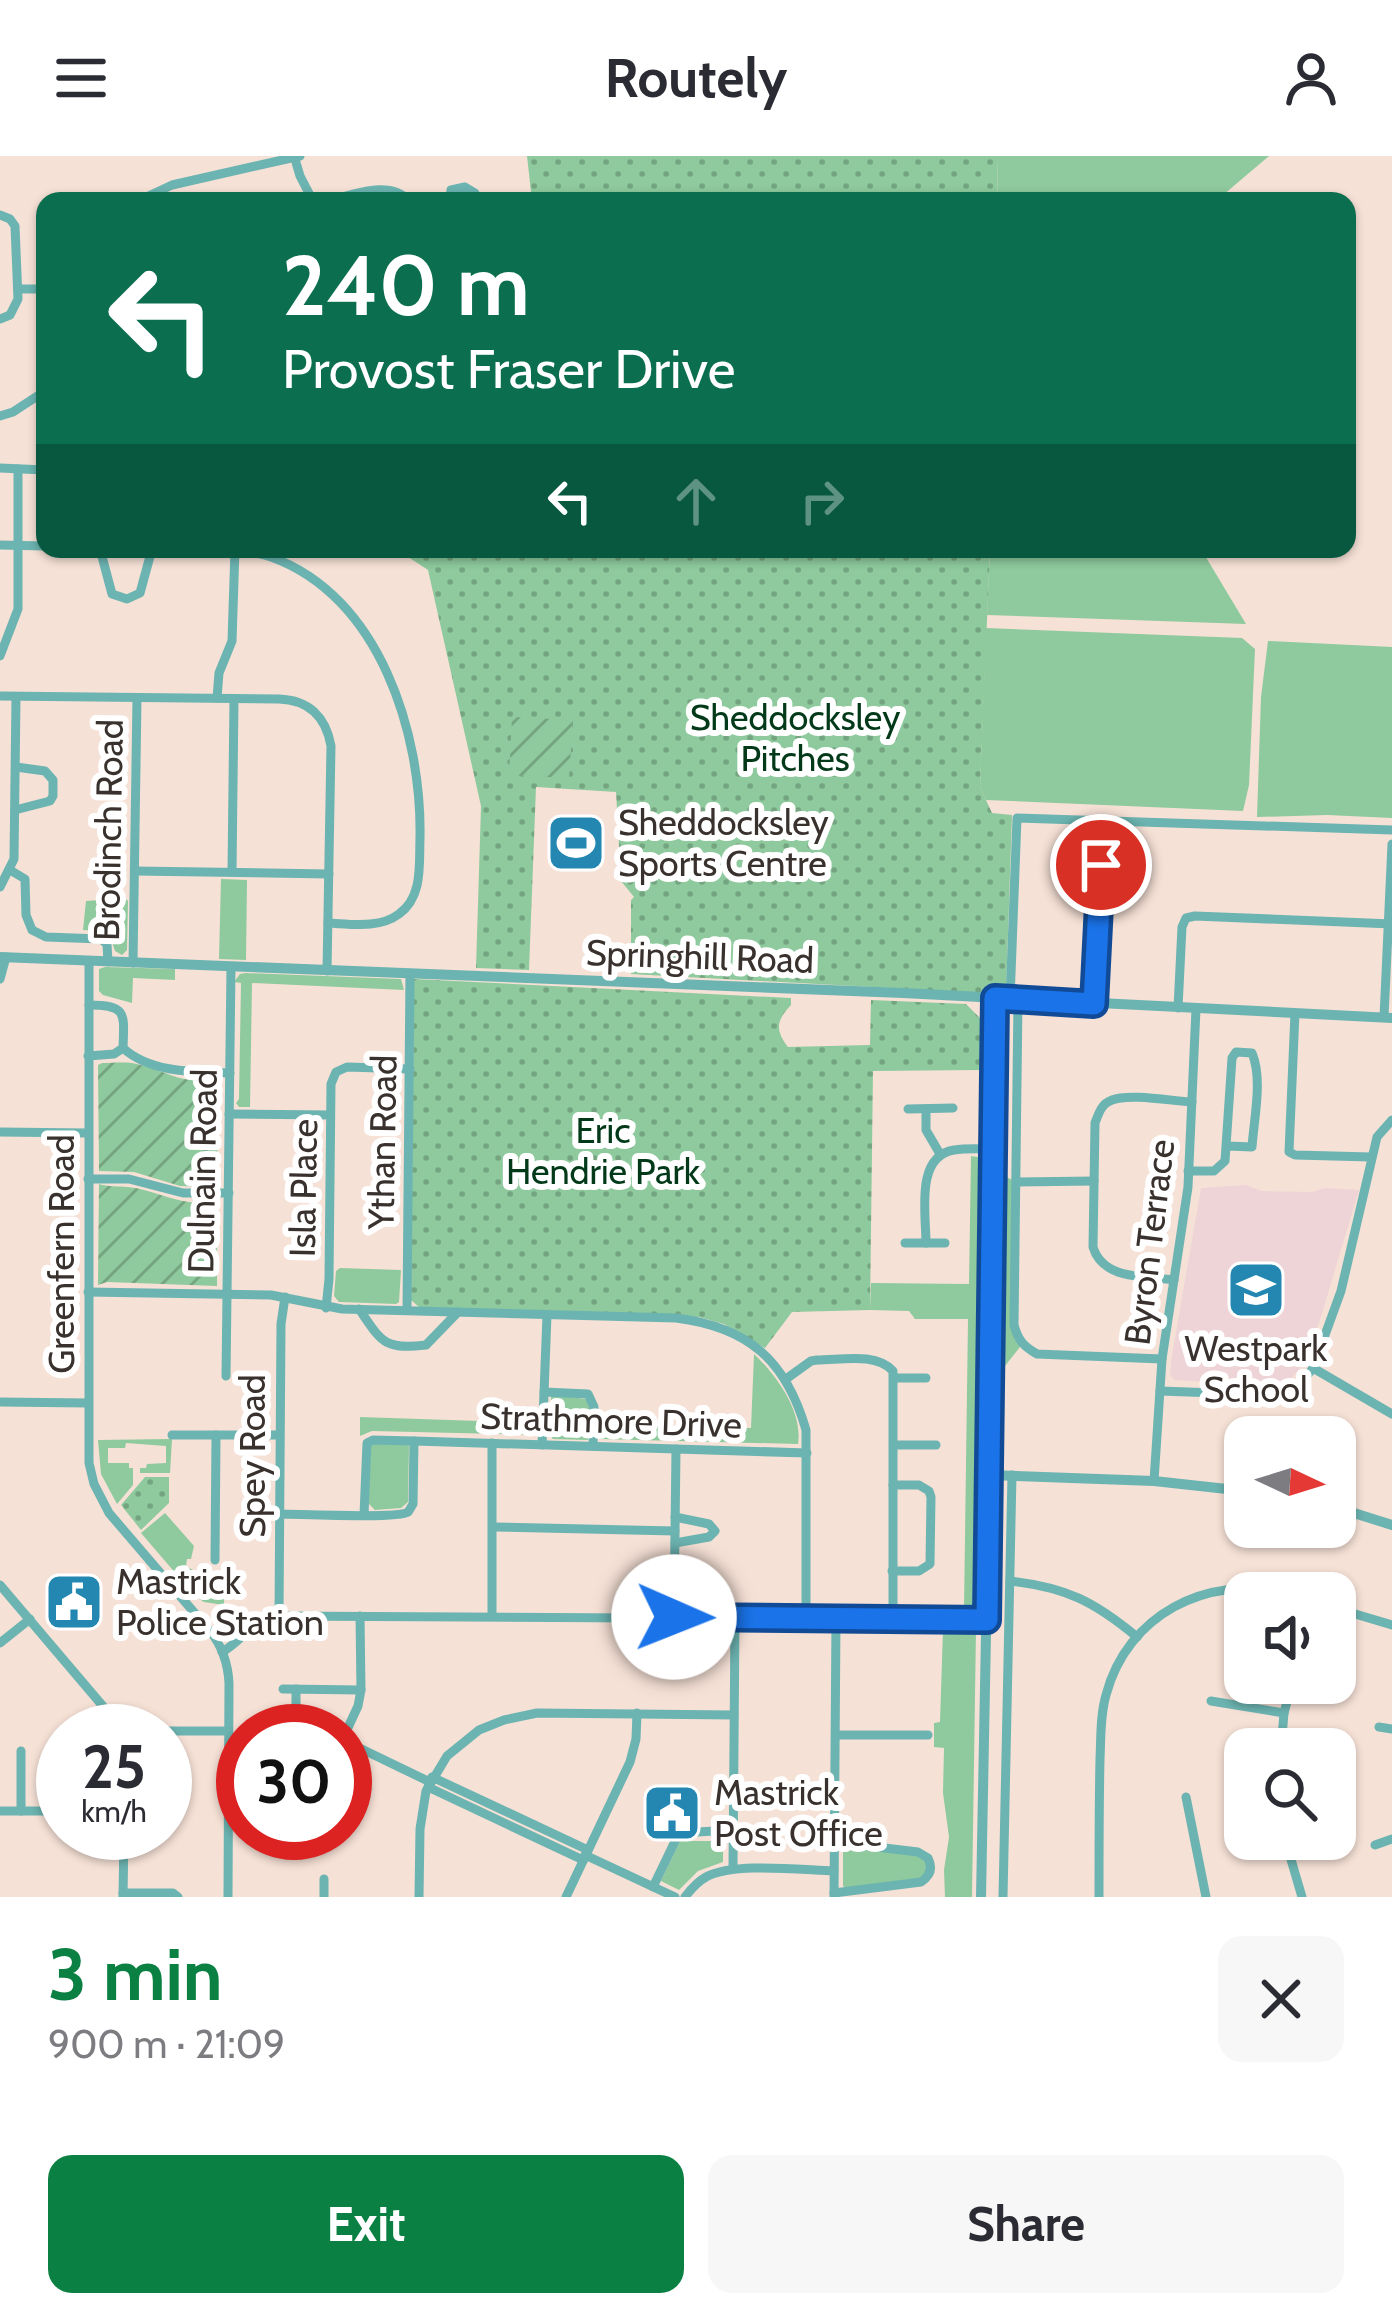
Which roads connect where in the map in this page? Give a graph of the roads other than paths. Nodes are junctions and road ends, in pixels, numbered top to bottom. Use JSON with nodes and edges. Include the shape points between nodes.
{"nodes":[{"id":1,"x":298,"y":157,"type":"edge"},
{"id":2,"x":157,"y":192,"type":"edge"},
{"id":3,"x":308,"y":192,"type":"edge"},
{"id":4,"x":0,"y":215,"type":"edge"},
{"id":5,"x":36,"y":289,"type":"edge"},
{"id":6,"x":18,"y":290,"type":"junction"},
{"id":7,"x":0,"y":319,"type":"edge"},
{"id":8,"x":36,"y":397,"type":"edge"},
{"id":9,"x":0,"y":416,"type":"edge"},
{"id":10,"x":0,"y":468,"type":"edge"},
{"id":11,"x":18,"y":469,"type":"junction"},
{"id":12,"x":36,"y":470,"type":"edge"},
{"id":13,"x":0,"y":545,"type":"edge"},
{"id":14,"x":18,"y":546,"type":"junction"},
{"id":15,"x":36,"y":546,"type":"edge"},
{"id":16,"x":102,"y":558,"type":"edge"},
{"id":17,"x":150,"y":558,"type":"edge"},
{"id":18,"x":236,"y":558,"type":"edge"},
{"id":19,"x":272,"y":558,"type":"edge"},
{"id":20,"x":0,"y":656,"type":"edge"},
{"id":21,"x":0,"y":696,"type":"edge"},
{"id":22,"x":16,"y":697,"type":"junction"},
{"id":23,"x":137,"y":698,"type":"junction"},
{"id":24,"x":217,"y":698,"type":"junction"},
{"id":25,"x":234,"y":699,"type":"junction"},
{"id":26,"x":16,"y":766,"type":"junction"},
{"id":27,"x":15,"y":810,"type":"junction"},
{"id":28,"x":1103,"y":819,"type":"junction"},
{"id":29,"x":1392,"y":830,"type":"edge"},
{"id":30,"x":1392,"y":844,"type":"edge"},
{"id":31,"x":10,"y":869,"type":"junction"},
{"id":32,"x":135,"y":871,"type":"junction"},
{"id":33,"x":232,"y":872,"type":"junction"},
{"id":34,"x":328,"y":874,"type":"junction"},
{"id":35,"x":0,"y":887,"type":"edge"},
{"id":36,"x":328,"y":923,"type":"junction"},
{"id":37,"x":1390,"y":924,"type":"edge"},
{"id":38,"x":3,"y":957,"type":"edge"},
{"id":39,"x":89,"y":961,"type":"junction"},
{"id":40,"x":108,"y":962,"type":"junction"},
{"id":41,"x":134,"y":963,"type":"junction"},
{"id":42,"x":231,"y":967,"type":"junction"},
{"id":43,"x":327,"y":971,"type":"junction"},
{"id":44,"x":410,"y":974,"type":"junction"},
{"id":45,"x":0,"y":979,"type":"edge"},
{"id":46,"x":995,"y":998,"type":"junction"},
{"id":47,"x":1014,"y":1000,"type":"junction"},
{"id":48,"x":1094,"y":1004,"type":"junction"},
{"id":49,"x":88,"y":1005,"type":"junction"},
{"id":50,"x":1178,"y":1009,"type":"junction"},
{"id":51,"x":1196,"y":1009,"type":"junction"},
{"id":52,"x":1295,"y":1013,"type":"junction"},
{"id":53,"x":1388,"y":1017,"type":"edge"},
{"id":54,"x":123,"y":1048,"type":"junction"},
{"id":55,"x":88,"y":1056,"type":"junction"},
{"id":56,"x":410,"y":1069,"type":"junction"},
{"id":57,"x":230,"y":1073,"type":"junction"},
{"id":58,"x":1192,"y":1102,"type":"junction"},
{"id":59,"x":953,"y":1108,"type":"dead end"},
{"id":60,"x":908,"y":1109,"type":"dead end"},
{"id":61,"x":926,"y":1109,"type":"junction"},
{"id":62,"x":229,"y":1114,"type":"junction"},
{"id":63,"x":331,"y":1115,"type":"junction"},
{"id":64,"x":1392,"y":1120,"type":"edge"},
{"id":65,"x":0,"y":1132,"type":"edge"},
{"id":66,"x":88,"y":1133,"type":"junction"},
{"id":67,"x":1228,"y":1146,"type":"junction"},
{"id":68,"x":993,"y":1149,"type":"junction"},
{"id":69,"x":940,"y":1154,"type":"junction"},
{"id":70,"x":1371,"y":1157,"type":"junction"},
{"id":71,"x":1188,"y":1172,"type":"junction"},
{"id":72,"x":88,"y":1179,"type":"junction"},
{"id":73,"x":1094,"y":1181,"type":"junction"},
{"id":74,"x":1016,"y":1182,"type":"junction"},
{"id":75,"x":229,"y":1193,"type":"junction"},
{"id":76,"x":905,"y":1243,"type":"dead end"},
{"id":77,"x":926,"y":1243,"type":"junction"},
{"id":78,"x":945,"y":1243,"type":"dead end"},
{"id":79,"x":1174,"y":1280,"type":"junction"},
{"id":80,"x":88,"y":1292,"type":"junction"},
{"id":81,"x":227,"y":1293,"type":"junction"},
{"id":82,"x":285,"y":1298,"type":"junction"},
{"id":83,"x":326,"y":1307,"type":"junction"},
{"id":84,"x":358,"y":1309,"type":"junction"},
{"id":85,"x":407,"y":1310,"type":"junction"},
{"id":86,"x":458,"y":1312,"type":"junction"},
{"id":87,"x":547,"y":1315,"type":"junction"},
{"id":88,"x":1162,"y":1359,"type":"junction"},
{"id":89,"x":1313,"y":1368,"type":"junction"},
{"id":90,"x":226,"y":1376,"type":"dead end"},
{"id":91,"x":786,"y":1378,"type":"junction"},
{"id":92,"x":894,"y":1378,"type":"junction"},
{"id":93,"x":926,"y":1378,"type":"dead end"},
{"id":94,"x":1160,"y":1391,"type":"junction"},
{"id":95,"x":544,"y":1392,"type":"junction"},
{"id":96,"x":0,"y":1402,"type":"edge"},
{"id":97,"x":88,"y":1403,"type":"junction"},
{"id":98,"x":1392,"y":1414,"type":"edge"},
{"id":99,"x":172,"y":1435,"type":"dead end"},
{"id":100,"x":216,"y":1435,"type":"junction"},
{"id":101,"x":279,"y":1435,"type":"junction"},
{"id":102,"x":414,"y":1441,"type":"junction"},
{"id":103,"x":492,"y":1443,"type":"junction"},
{"id":104,"x":542,"y":1445,"type":"junction"},
{"id":105,"x":893,"y":1445,"type":"junction"},
{"id":106,"x":936,"y":1445,"type":"dead end"},
{"id":107,"x":593,"y":1446,"type":"junction"},
{"id":108,"x":676,"y":1449,"type":"junction"},
{"id":109,"x":807,"y":1453,"type":"junction"},
{"id":110,"x":989,"y":1475,"type":"junction"},
{"id":111,"x":1012,"y":1475,"type":"junction"},
{"id":112,"x":1154,"y":1481,"type":"junction"},
{"id":113,"x":893,"y":1485,"type":"junction"},
{"id":114,"x":1224,"y":1489,"type":"edge"},
{"id":115,"x":279,"y":1514,"type":"junction"},
{"id":116,"x":1356,"y":1514,"type":"edge"},
{"id":117,"x":364,"y":1515,"type":"junction"},
{"id":118,"x":675,"y":1516,"type":"junction"},
{"id":119,"x":1392,"y":1525,"type":"edge"},
{"id":120,"x":493,"y":1527,"type":"junction"},
{"id":121,"x":675,"y":1537,"type":"junction"},
{"id":122,"x":215,"y":1560,"type":"dead end"},
{"id":123,"x":892,"y":1570,"type":"junction"},
{"id":124,"x":1010,"y":1581,"type":"junction"},
{"id":125,"x":0,"y":1585,"type":"edge"},
{"id":126,"x":1224,"y":1589,"type":"edge"},
{"id":127,"x":1356,"y":1614,"type":"edge"},
{"id":128,"x":279,"y":1616,"type":"junction"},
{"id":129,"x":361,"y":1616,"type":"junction"},
{"id":130,"x":492,"y":1616,"type":"junction"},
{"id":131,"x":674,"y":1617,"type":"junction"},
{"id":132,"x":735,"y":1618,"type":"junction"},
{"id":133,"x":806,"y":1618,"type":"junction"},
{"id":134,"x":836,"y":1618,"type":"junction"},
{"id":135,"x":893,"y":1618,"type":"junction"},
{"id":136,"x":30,"y":1619,"type":"junction"},
{"id":137,"x":987,"y":1620,"type":"junction"},
{"id":138,"x":1392,"y":1625,"type":"edge"},
{"id":139,"x":1137,"y":1637,"type":"junction"},
{"id":140,"x":0,"y":1643,"type":"edge"},
{"id":141,"x":222,"y":1652,"type":"junction"},
{"id":142,"x":284,"y":1689,"type":"dead end"},
{"id":143,"x":296,"y":1689,"type":"junction"},
{"id":144,"x":361,"y":1690,"type":"junction"},
{"id":145,"x":1211,"y":1701,"type":"dead end"},
{"id":146,"x":101,"y":1704,"type":"edge"},
{"id":147,"x":229,"y":1704,"type":"edge"},
{"id":148,"x":296,"y":1704,"type":"edge"},
{"id":149,"x":358,"y":1704,"type":"edge"},
{"id":150,"x":1286,"y":1704,"type":"edge"},
{"id":151,"x":637,"y":1713,"type":"junction"},
{"id":152,"x":1284,"y":1713,"type":"junction"},
{"id":153,"x":734,"y":1714,"type":"junction"},
{"id":154,"x":1379,"y":1727,"type":"dead end"},
{"id":155,"x":1282,"y":1728,"type":"edge"},
{"id":156,"x":1392,"y":1729,"type":"edge"},
{"id":157,"x":836,"y":1735,"type":"junction"},
{"id":158,"x":928,"y":1735,"type":"dead end"},
{"id":159,"x":21,"y":1751,"type":"dead end"},
{"id":160,"x":372,"y":1752,"type":"edge"},
{"id":161,"x":430,"y":1782,"type":"junction"},
{"id":162,"x":1186,"y":1797,"type":"dead end"},
{"id":163,"x":0,"y":1811,"type":"edge"},
{"id":164,"x":21,"y":1811,"type":"junction"},
{"id":165,"x":36,"y":1811,"type":"edge"},
{"id":166,"x":733,"y":1830,"type":"junction"},
{"id":167,"x":1392,"y":1839,"type":"edge"},
{"id":168,"x":835,"y":1841,"type":"junction"},
{"id":169,"x":1376,"y":1845,"type":"dead end"},
{"id":170,"x":585,"y":1855,"type":"junction"},
{"id":171,"x":124,"y":1860,"type":"edge"},
{"id":172,"x":230,"y":1860,"type":"edge"},
{"id":173,"x":1291,"y":1860,"type":"edge"},
{"id":174,"x":733,"y":1868,"type":"junction"},
{"id":175,"x":834,"y":1870,"type":"junction"},
{"id":176,"x":324,"y":1880,"type":"dead end"},
{"id":177,"x":653,"y":1887,"type":"junction"},
{"id":178,"x":123,"y":1895,"type":"edge"},
{"id":179,"x":834,"y":1895,"type":"edge"},
{"id":180,"x":178,"y":1897,"type":"edge"},
{"id":181,"x":228,"y":1897,"type":"edge"},
{"id":182,"x":324,"y":1897,"type":"edge"},
{"id":183,"x":419,"y":1897,"type":"edge"},
{"id":184,"x":566,"y":1897,"type":"edge"},
{"id":185,"x":675,"y":1897,"type":"edge"},
{"id":186,"x":685,"y":1897,"type":"edge"},
{"id":187,"x":981,"y":1897,"type":"edge"},
{"id":188,"x":1003,"y":1897,"type":"edge"},
{"id":189,"x":1100,"y":1897,"type":"edge"},
{"id":190,"x":1206,"y":1897,"type":"edge"},
{"id":191,"x":1302,"y":1897,"type":"edge"}],
"edges":[{"from":1,"to":2,"type":"street"},
{"from":1,"to":3,"type":"street"},
{"from":4,"to":6,"type":"street","via":[[15,226]]},
{"from":5,"to":6,"type":"street"},
{"from":6,"to":7,"type":"street","via":[[15,308]]},
{"from":8,"to":9,"type":"street"},
{"from":10,"to":11,"type":"street"},
{"from":11,"to":12,"type":"street"},
{"from":11,"to":14,"type":"street"},
{"from":13,"to":14,"type":"street"},
{"from":14,"to":15,"type":"street"},
{"from":14,"to":20,"type":"street","via":[[18,609]]},
{"from":16,"to":17,"type":"street","via":[[112,594],[127,599],[140,593]]},
{"from":18,"to":24,"type":"street","via":[[232,641]]},
{"from":19,"to":36,"type":"street","via":[[321,586],[374,650],[418,773],[413,898],[383,922]]},
{"from":21,"to":22,"type":"street"},
{"from":22,"to":23,"type":"street"},
{"from":22,"to":26,"type":"street"},
{"from":23,"to":24,"type":"street"},
{"from":23,"to":32,"type":"street","name":"Brodinch Road"},
{"from":24,"to":25,"type":"street"},
{"from":25,"to":33,"type":"street"},
{"from":25,"to":34,"type":"street","via":[[292,699],[322,720],[331,746]]},
{"from":26,"to":27,"type":"street"},
{"from":26,"to":27,"type":"street","via":[[50,774],[52,796]]},
{"from":27,"to":31,"type":"street"},
{"from":28,"to":29,"type":"street"},
{"from":28,"to":47,"type":"street","via":[[1017,818]]},
{"from":28,"to":48,"type":"street"},
{"from":30,"to":37,"type":"street"},
{"from":31,"to":35,"type":"street"},
{"from":31,"to":40,"type":"street","via":[[25,879],[32,930],[101,939]]},
{"from":32,"to":33,"type":"street"},
{"from":32,"to":41,"type":"street","name":"Brodinch Road"},
{"from":33,"to":34,"type":"street"},
{"from":34,"to":36,"type":"street"},
{"from":36,"to":43,"type":"street"},
{"from":37,"to":50,"type":"street","via":[[1186,918]]},
{"from":37,"to":53,"type":"street"},
{"from":38,"to":39,"type":"street","name":"Springhill Road"},
{"from":38,"to":45,"type":"street","name":"Springhill Road"},
{"from":39,"to":40,"type":"street","name":"Springhill Road"},
{"from":39,"to":49,"type":"street","name":"Greenfern Road"},
{"from":40,"to":41,"type":"street","name":"Springhill Road"},
{"from":41,"to":42,"type":"street","name":"Springhill Road"},
{"from":42,"to":43,"type":"street","name":"Springhill Road"},
{"from":42,"to":57,"type":"street","name":"Dulnain Road"},
{"from":43,"to":44,"type":"street","name":"Springhill Road"},
{"from":44,"to":46,"type":"street","name":"Springhill Road"},
{"from":44,"to":56,"type":"street","name":"Ythan Road"},
{"from":46,"to":47,"type":"street","name":"Springhill Road"},
{"from":46,"to":68,"type":"street"},
{"from":47,"to":48,"type":"street","name":"Springhill Road"},
{"from":47,"to":74,"type":"street"},
{"from":48,"to":50,"type":"street","name":"Springhill Road"},
{"from":49,"to":54,"type":"street","via":[[122,1011]]},
{"from":49,"to":55,"type":"street","name":"Greenfern Road"},
{"from":50,"to":51,"type":"street","name":"Springhill Road"},
{"from":51,"to":52,"type":"street","name":"Springhill Road"},
{"from":51,"to":58,"type":"street","name":"Byron Terrace"},
{"from":52,"to":53,"type":"street","name":"Springhill Road"},
{"from":52,"to":70,"type":"street","via":[[1289,1152]]},
{"from":54,"to":55,"type":"street"},
{"from":54,"to":57,"type":"street","via":[[174,1070]]},
{"from":55,"to":66,"type":"street","name":"Greenfern Road"},
{"from":56,"to":63,"type":"street","name":"Isla Place","via":[[336,1072]]},
{"from":56,"to":85,"type":"street","name":"Ythan Road"},
{"from":57,"to":62,"type":"street","name":"Dulnain Road"},
{"from":58,"to":71,"type":"street","name":"Byron Terrace"},
{"from":58,"to":73,"type":"street","via":[[1109,1100],[1095,1123]]},
{"from":59,"to":61,"type":"street"},
{"from":60,"to":61,"type":"street"},
{"from":61,"to":69,"type":"street","via":[[926,1130]]},
{"from":62,"to":63,"type":"street"},
{"from":62,"to":75,"type":"street","name":"Dulnain Road"},
{"from":63,"to":83,"type":"street","name":"Isla Place"},
{"from":64,"to":70,"type":"street"},
{"from":65,"to":66,"type":"street"},
{"from":66,"to":72,"type":"street","name":"Greenfern Road"},
{"from":67,"to":67,"type":"street","via":[[1232,1058],[1252,1052],[1252,1147]]},
{"from":67,"to":71,"type":"street","via":[[1221,1167]]},
{"from":68,"to":69,"type":"street"},
{"from":68,"to":110,"type":"street"},
{"from":69,"to":77,"type":"street","via":[[927,1175]]},
{"from":70,"to":89,"type":"street","via":[[1341,1291]]},
{"from":71,"to":79,"type":"street","name":"Byron Terrace"},
{"from":72,"to":75,"type":"street"},
{"from":72,"to":80,"type":"street","name":"Greenfern Road"},
{"from":73,"to":74,"type":"street"},
{"from":73,"to":79,"type":"street","via":[[1093,1247],[1104,1267]]},
{"from":74,"to":88,"type":"street","via":[[1014,1325],[1023,1346],[1037,1354]]},
{"from":75,"to":81,"type":"street","name":"Dulnain Road"},
{"from":76,"to":77,"type":"street"},
{"from":77,"to":78,"type":"street"},
{"from":79,"to":88,"type":"street","name":"Byron Terrace"},
{"from":80,"to":81,"type":"street"},
{"from":80,"to":97,"type":"street","name":"Greenfern Road"},
{"from":81,"to":82,"type":"street"},
{"from":81,"to":90,"type":"street","name":"Dulnain Road"},
{"from":82,"to":83,"type":"street"},
{"from":82,"to":101,"type":"street","name":"Spey Road"},
{"from":83,"to":84,"type":"street"},
{"from":84,"to":85,"type":"street"},
{"from":84,"to":86,"type":"street","via":[[393,1346],[426,1345]]},
{"from":85,"to":86,"type":"street"},
{"from":86,"to":87,"type":"street"},
{"from":87,"to":91,"type":"street","via":[[699,1321],[752,1344]]},
{"from":87,"to":95,"type":"street"},
{"from":88,"to":94,"type":"street","name":"Byron Terrace"},
{"from":89,"to":94,"type":"street","via":[[1275,1395]]},
{"from":89,"to":98,"type":"street"},
{"from":91,"to":92,"type":"street","via":[[817,1360],[878,1360]]},
{"from":91,"to":109,"type":"street"},
{"from":92,"to":93,"type":"street"},
{"from":92,"to":105,"type":"street"},
{"from":94,"to":112,"type":"street","name":"Byron Terrace"},
{"from":95,"to":104,"type":"street"},
{"from":95,"to":107,"type":"street","via":[[588,1394]]},
{"from":96,"to":97,"type":"street"},
{"from":97,"to":141,"type":"street","name":"Greenfern Road","via":[[88,1454],[109,1513]]},
{"from":99,"to":100,"type":"street"},
{"from":100,"to":101,"type":"street"},
{"from":100,"to":122,"type":"street"},
{"from":101,"to":115,"type":"street","name":"Spey Road"},
{"from":102,"to":103,"type":"street","name":"Strathmore Drive"},
{"from":102,"to":117,"type":"street","via":[[410,1511]]},
{"from":102,"to":117,"type":"street","name":"Strathmore Drive","via":[[367,1443]]},
{"from":103,"to":104,"type":"street","name":"Strathmore Drive"},
{"from":103,"to":120,"type":"street"},
{"from":104,"to":107,"type":"street","name":"Strathmore Drive"},
{"from":105,"to":106,"type":"street"},
{"from":105,"to":113,"type":"street"},
{"from":107,"to":108,"type":"street","name":"Strathmore Drive"},
{"from":108,"to":109,"type":"street","name":"Strathmore Drive"},
{"from":108,"to":118,"type":"street"},
{"from":109,"to":133,"type":"street"},
{"from":110,"to":111,"type":"street"},
{"from":110,"to":137,"type":"street"},
{"from":111,"to":112,"type":"street"},
{"from":111,"to":124,"type":"street"},
{"from":112,"to":114,"type":"street"},
{"from":113,"to":123,"type":"street"},
{"from":113,"to":123,"type":"street","via":[[925,1486],[932,1497],[930,1564]]},
{"from":115,"to":117,"type":"street"},
{"from":115,"to":128,"type":"street","name":"Spey Road"},
{"from":116,"to":119,"type":"street"},
{"from":118,"to":121,"type":"street"},
{"from":118,"to":121,"type":"street","via":[[715,1531],[709,1538]]},
{"from":120,"to":121,"type":"street"},
{"from":120,"to":130,"type":"street"},
{"from":121,"to":131,"type":"street"},
{"from":123,"to":135,"type":"street"},
{"from":124,"to":139,"type":"street","via":[[1078,1596]]},
{"from":124,"to":188,"type":"street"},
{"from":125,"to":136,"type":"street"},
{"from":126,"to":139,"type":"street","via":[[1180,1602]]},
{"from":127,"to":138,"type":"street"},
{"from":128,"to":129,"type":"street"},
{"from":128,"to":141,"type":"street","via":[[254,1623]]},
{"from":129,"to":130,"type":"street"},
{"from":129,"to":144,"type":"street"},
{"from":130,"to":131,"type":"street"},
{"from":131,"to":132,"type":"street"},
{"from":132,"to":133,"type":"street"},
{"from":132,"to":153,"type":"street"},
{"from":133,"to":134,"type":"street"},
{"from":134,"to":135,"type":"street"},
{"from":134,"to":157,"type":"street"},
{"from":135,"to":137,"type":"street"},
{"from":136,"to":140,"type":"street"},
{"from":136,"to":146,"type":"street"},
{"from":137,"to":187,"type":"street"},
{"from":139,"to":189,"type":"street","via":[[1102,1711]]},
{"from":141,"to":147,"type":"street"},
{"from":142,"to":143,"type":"street"},
{"from":143,"to":144,"type":"street"},
{"from":143,"to":148,"type":"street"},
{"from":144,"to":149,"type":"street"},
{"from":145,"to":152,"type":"street"},
{"from":150,"to":152,"type":"street"},
{"from":151,"to":153,"type":"street"},
{"from":151,"to":161,"type":"street","via":[[503,1720],[460,1744]]},
{"from":151,"to":170,"type":"street","via":[[630,1762]]},
{"from":152,"to":155,"type":"street"},
{"from":153,"to":166,"type":"street"},
{"from":154,"to":156,"type":"street"},
{"from":157,"to":158,"type":"street"},
{"from":157,"to":168,"type":"street"},
{"from":159,"to":164,"type":"street"},
{"from":160,"to":161,"type":"street"},
{"from":161,"to":170,"type":"street"},
{"from":161,"to":183,"type":"street","via":[[421,1807]]},
{"from":162,"to":190,"type":"street"},
{"from":163,"to":164,"type":"street"},
{"from":164,"to":165,"type":"street"},
{"from":166,"to":174,"type":"street"},
{"from":166,"to":177,"type":"street","via":[[679,1833]]},
{"from":167,"to":169,"type":"street"},
{"from":168,"to":175,"type":"street"},
{"from":168,"to":179,"type":"street","via":[[918,1852],[931,1869],[921,1882]]},
{"from":170,"to":177,"type":"street"},
{"from":170,"to":184,"type":"street"},
{"from":171,"to":178,"type":"street"},
{"from":172,"to":181,"type":"street"},
{"from":173,"to":191,"type":"street"},
{"from":174,"to":175,"type":"street"},
{"from":174,"to":186,"type":"street","via":[[710,1874]]},
{"from":175,"to":179,"type":"street"},
{"from":176,"to":182,"type":"street"},
{"from":177,"to":185,"type":"street"},
{"from":178,"to":180,"type":"street"}]}
